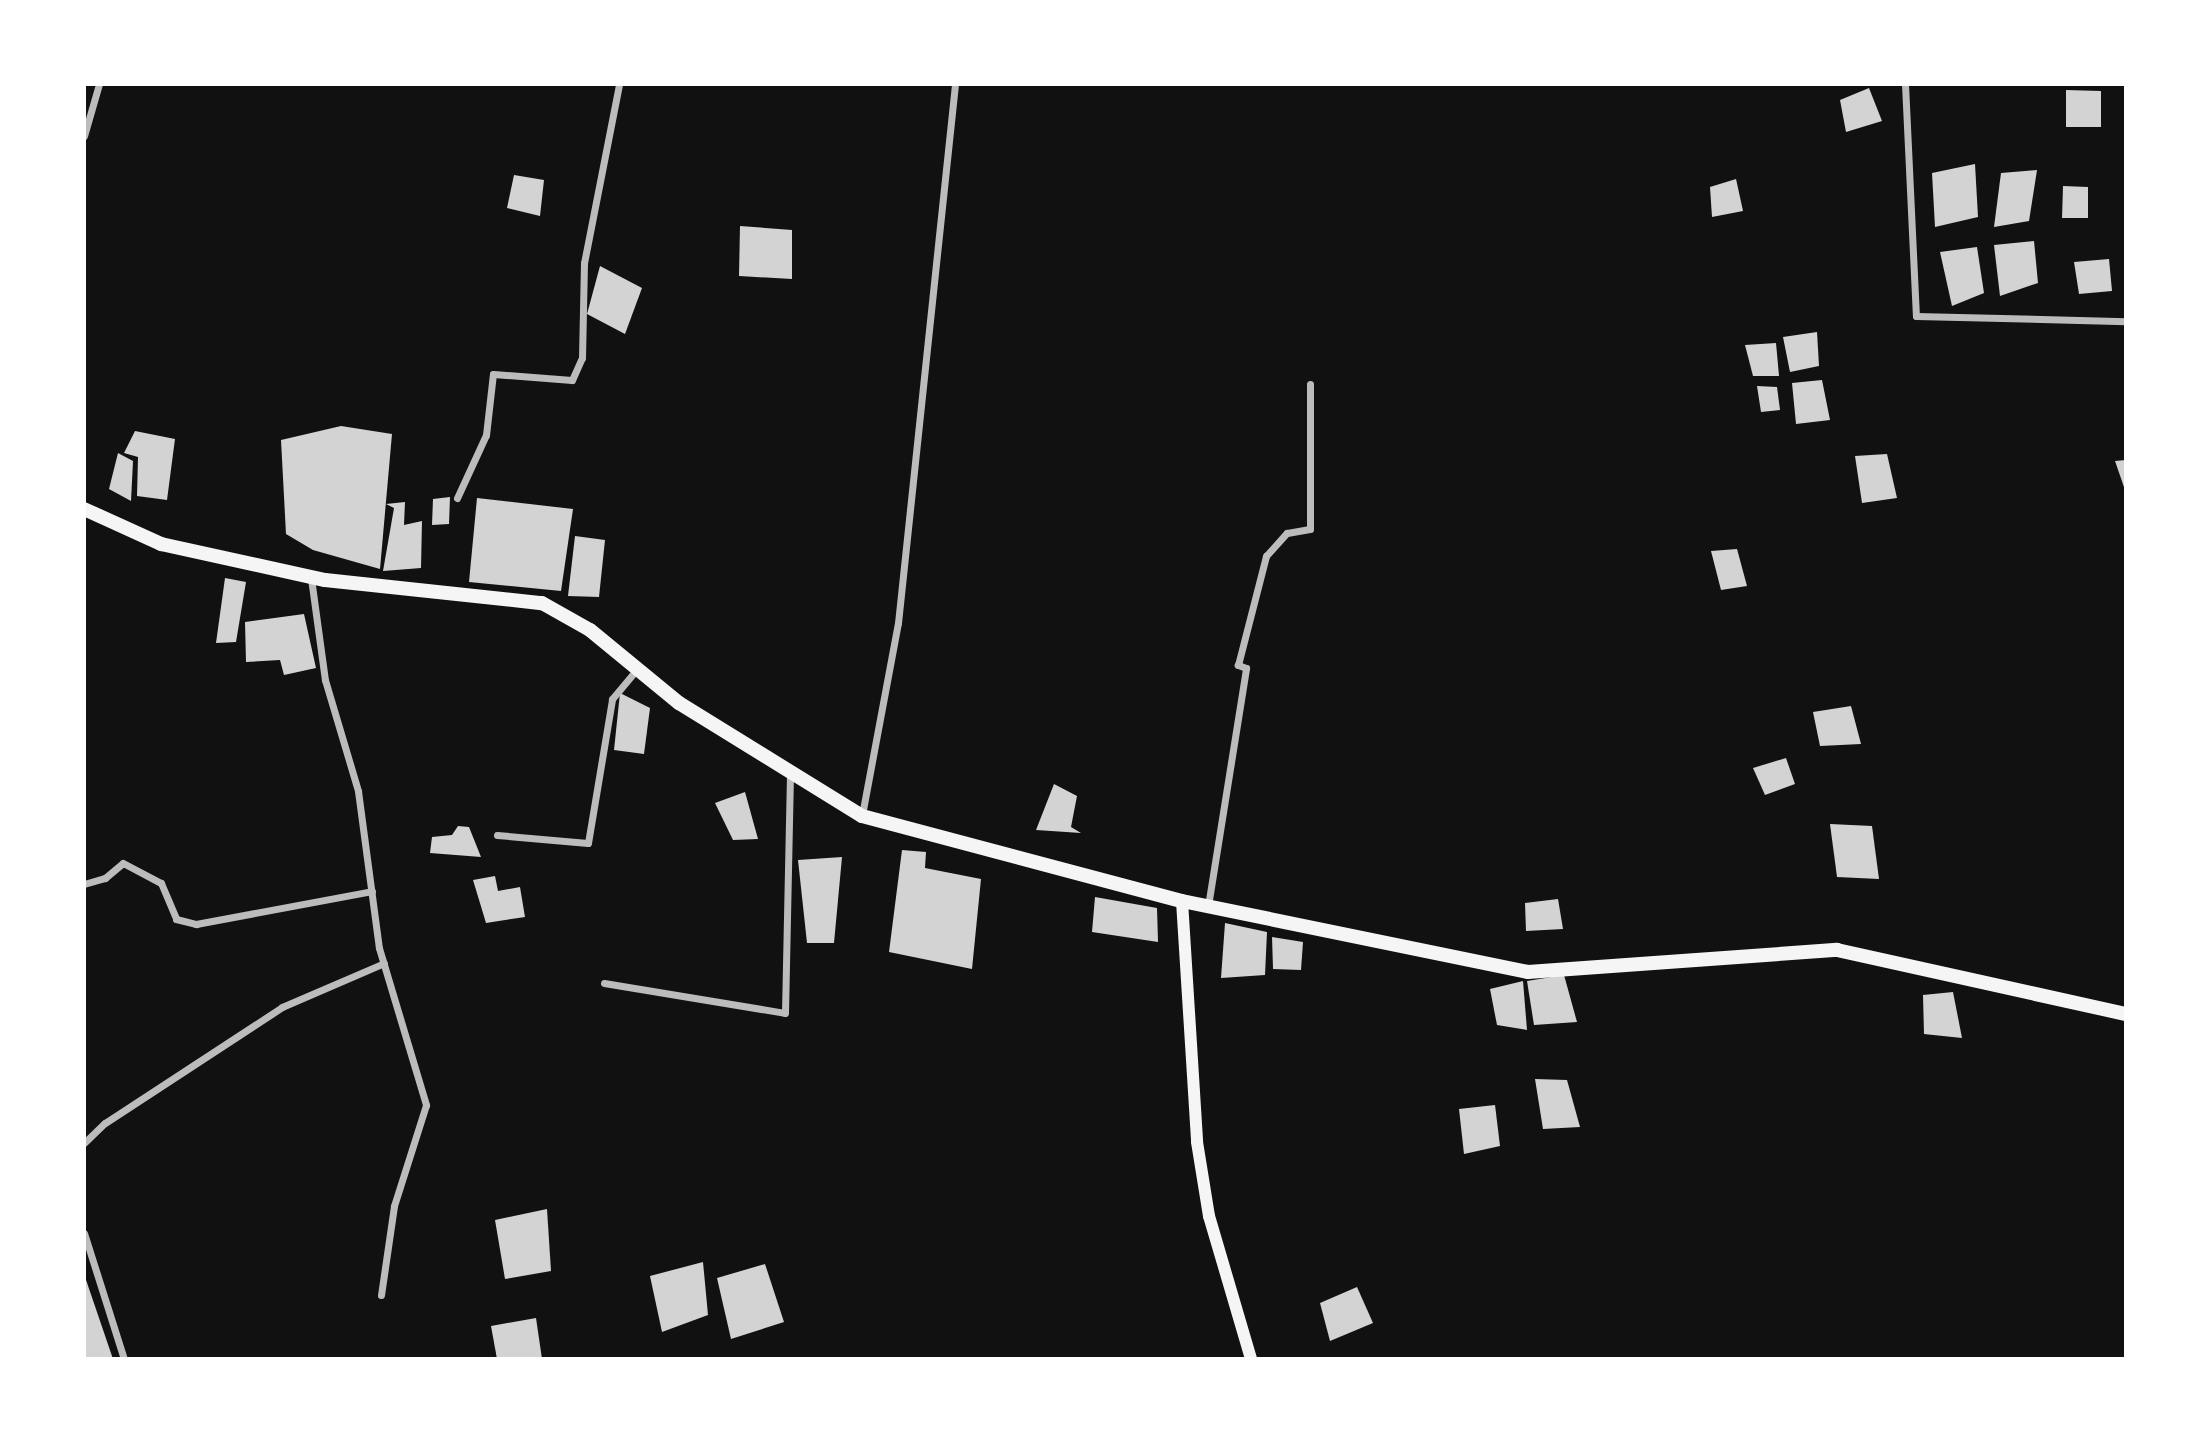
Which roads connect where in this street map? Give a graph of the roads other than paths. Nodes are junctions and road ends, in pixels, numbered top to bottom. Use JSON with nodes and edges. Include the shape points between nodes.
{"nodes":[{"id":1,"x":99,"y":84,"type":"edge"},
{"id":2,"x":619,"y":84,"type":"edge"},
{"id":3,"x":955,"y":84,"type":"edge"},
{"id":4,"x":1905,"y":84,"type":"edge"},
{"id":5,"x":84,"y":136,"type":"edge"},
{"id":6,"x":2126,"y":321,"type":"edge"},
{"id":7,"x":1310,"y":384,"type":"dead end"},
{"id":8,"x":457,"y":498,"type":"dead end"},
{"id":9,"x":84,"y":509,"type":"edge"},
{"id":10,"x":311,"y":577,"type":"junction"},
{"id":11,"x":637,"y":668,"type":"junction"},
{"id":12,"x":790,"y":771,"type":"junction"},
{"id":13,"x":862,"y":816,"type":"junction"},
{"id":14,"x":497,"y":835,"type":"dead end"},
{"id":15,"x":84,"y":884,"type":"edge"},
{"id":16,"x":372,"y":891,"type":"junction"},
{"id":17,"x":1182,"y":901,"type":"junction"},
{"id":18,"x":1208,"y":906,"type":"junction"},
{"id":19,"x":384,"y":963,"type":"junction"},
{"id":20,"x":604,"y":983,"type":"dead end"},
{"id":21,"x":2126,"y":1014,"type":"edge"},
{"id":22,"x":84,"y":1143,"type":"edge"},
{"id":23,"x":84,"y":1233,"type":"edge"},
{"id":24,"x":381,"y":1295,"type":"dead end"},
{"id":25,"x":124,"y":1359,"type":"edge"},
{"id":26,"x":1251,"y":1359,"type":"edge"}],
"edges":[{"from":1,"to":5,"type":"street"},
{"from":2,"to":8,"type":"street","via":[[584,263],[582,358],[572,380],[493,374],[486,435]]},
{"from":3,"to":13,"type":"street","via":[[898,623]]},
{"from":4,"to":6,"type":"street","via":[[1916,316]]},
{"from":7,"to":18,"type":"street","via":[[1310,529],[1287,533],[1266,556],[1238,665],[1246,668]]},
{"from":9,"to":10,"type":"main road","via":[[161,544]]},
{"from":10,"to":11,"type":"main road","via":[[542,603],[590,629]]},
{"from":10,"to":16,"type":"street","via":[[325,680],[358,790]]},
{"from":11,"to":12,"type":"main road","via":[[679,703]]},
{"from":11,"to":14,"type":"street","via":[[612,699],[588,844]]},
{"from":12,"to":13,"type":"main road"},
{"from":12,"to":20,"type":"street","via":[[785,1013]]},
{"from":13,"to":17,"type":"main road"},
{"from":15,"to":16,"type":"street","via":[[105,878],[123,863],[160,883],[176,919],[196,924]]},
{"from":16,"to":19,"type":"street"},
{"from":17,"to":18,"type":"main road"},
{"from":17,"to":26,"type":"main road","via":[[1197,1142],[1209,1216]]},
{"from":18,"to":21,"type":"main road","via":[[1528,972],[1837,950]]},
{"from":19,"to":22,"type":"street","via":[[282,1007]]},
{"from":19,"to":24,"type":"street","via":[[426,1105],[394,1206]]},
{"from":23,"to":25,"type":"street"}]}
